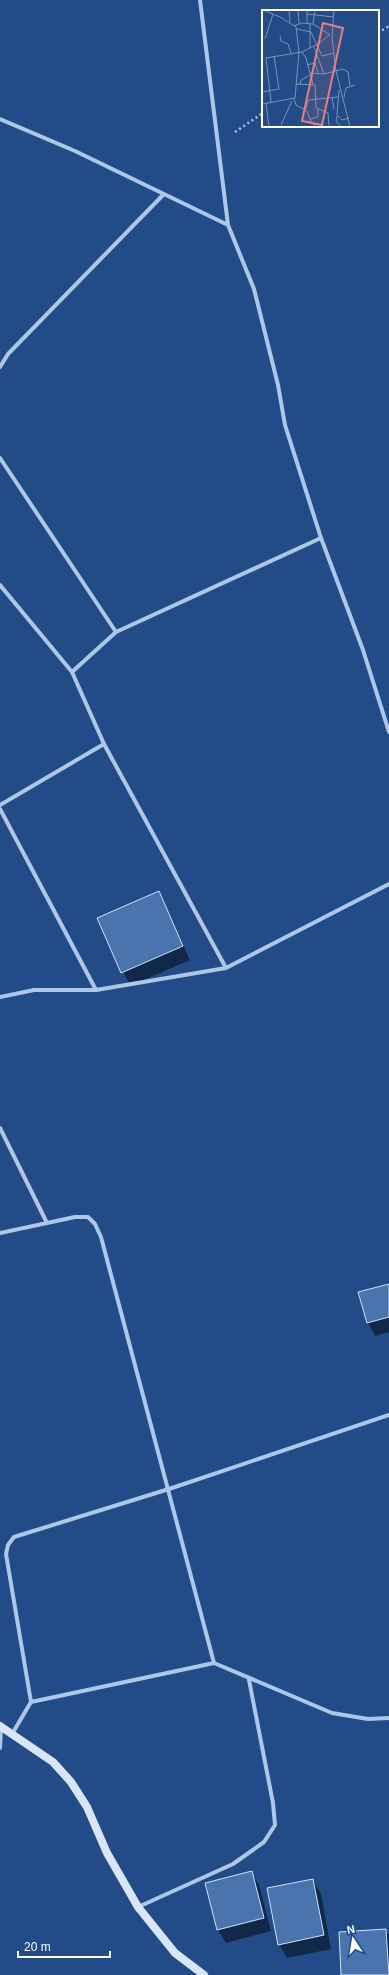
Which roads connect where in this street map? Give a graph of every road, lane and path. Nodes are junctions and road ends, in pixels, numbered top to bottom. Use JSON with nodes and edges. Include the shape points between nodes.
{"nodes":[{"id":1,"x":200,"y":0,"type":"edge"},
{"id":2,"x":389,"y":26,"type":"edge"},
{"id":3,"x":379,"y":32,"type":"edge"},
{"id":4,"x":262,"y":113,"type":"edge"},
{"id":5,"x":0,"y":119,"type":"edge"},
{"id":6,"x":216,"y":145,"type":"junction"},
{"id":7,"x":163,"y":195,"type":"junction"},
{"id":8,"x":228,"y":225,"type":"junction"},
{"id":9,"x":0,"y":368,"type":"edge"},
{"id":10,"x":0,"y":458,"type":"edge"},
{"id":11,"x":321,"y":538,"type":"junction"},
{"id":12,"x":0,"y":585,"type":"edge"},
{"id":13,"x":116,"y":632,"type":"junction"},
{"id":14,"x":72,"y":672,"type":"junction"},
{"id":15,"x":389,"y":732,"type":"edge"},
{"id":16,"x":104,"y":744,"type":"junction"},
{"id":17,"x":0,"y":805,"type":"edge"},
{"id":18,"x":0,"y":809,"type":"edge"},
{"id":19,"x":389,"y":884,"type":"edge"},
{"id":20,"x":226,"y":968,"type":"junction"},
{"id":21,"x":96,"y":990,"type":"junction"},
{"id":22,"x":0,"y":997,"type":"edge"},
{"id":23,"x":0,"y":1128,"type":"edge"},
{"id":24,"x":47,"y":1223,"type":"junction"},
{"id":25,"x":0,"y":1234,"type":"edge"},
{"id":26,"x":389,"y":1415,"type":"edge"},
{"id":27,"x":169,"y":1489,"type":"junction"},
{"id":28,"x":214,"y":1663,"type":"junction"},
{"id":29,"x":250,"y":1680,"type":"junction"},
{"id":30,"x":31,"y":1702,"type":"junction"},
{"id":31,"x":389,"y":1718,"type":"edge"},
{"id":32,"x":1,"y":1726,"type":"edge"},
{"id":33,"x":12,"y":1734,"type":"junction"},
{"id":34,"x":0,"y":1748,"type":"edge"},
{"id":35,"x":138,"y":1907,"type":"junction"},
{"id":36,"x":204,"y":1975,"type":"edge"}],
"edges":[{"from":1,"to":6,"type":"street"},
{"from":2,"to":3,"type":"path"},
{"from":4,"to":6,"type":"path"},
{"from":5,"to":7,"type":"street","via":[[75,151]]},
{"from":6,"to":8,"type":"street"},
{"from":7,"to":8,"type":"street"},
{"from":7,"to":9,"type":"street","via":[[8,354]]},
{"from":8,"to":11,"type":"street","via":[[254,289],[278,385],[285,425]]},
{"from":10,"to":13,"type":"street"},
{"from":11,"to":13,"type":"street"},
{"from":11,"to":15,"type":"street","via":[[363,650]]},
{"from":12,"to":14,"type":"street"},
{"from":13,"to":14,"type":"street"},
{"from":14,"to":16,"type":"street"},
{"from":16,"to":17,"type":"street"},
{"from":16,"to":20,"type":"street"},
{"from":18,"to":21,"type":"street"},
{"from":19,"to":20,"type":"street"},
{"from":20,"to":21,"type":"street"},
{"from":21,"to":22,"type":"street","via":[[34,990]]},
{"from":23,"to":24,"type":"street"},
{"from":24,"to":25,"type":"street"},
{"from":24,"to":27,"type":"street","via":[[75,1217],[88,1218],[95,1224],[101,1237]]},
{"from":26,"to":27,"type":"street"},
{"from":27,"to":28,"type":"street"},
{"from":27,"to":30,"type":"street","via":[[14,1537],[8,1545],[6,1554]]},
{"from":28,"to":29,"type":"street"},
{"from":28,"to":30,"type":"street"},
{"from":29,"to":31,"type":"street","via":[[332,1713],[368,1719]]},
{"from":29,"to":35,"type":"street","via":[[275,1825],[264,1842],[233,1864]]},
{"from":30,"to":33,"type":"street"},
{"from":32,"to":33,"type":"street"},
{"from":32,"to":34,"type":"street"},
{"from":33,"to":35,"type":"street","via":[[53,1762],[71,1782],[87,1807],[107,1853]]},
{"from":35,"to":36,"type":"street","via":[[175,1953]]}]}
